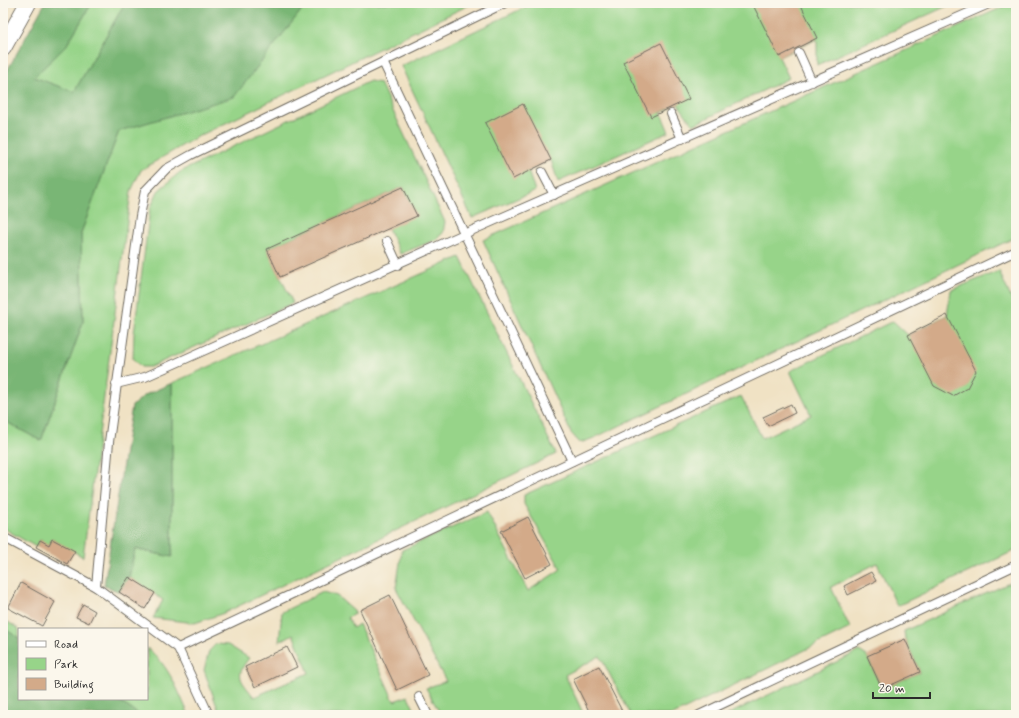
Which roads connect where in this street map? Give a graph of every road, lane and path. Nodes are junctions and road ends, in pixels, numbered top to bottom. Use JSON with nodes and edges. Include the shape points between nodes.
{"nodes":[{"id":1,"x":28,"y":3,"type":"edge"},
{"id":2,"x":505,"y":3,"type":"edge"},
{"id":3,"x":991,"y":3,"type":"edge"},
{"id":4,"x":3,"y":48,"type":"edge"},
{"id":5,"x":799,"y":53,"type":"dead end"},
{"id":6,"x":383,"y":62,"type":"junction"},
{"id":7,"x":812,"y":82,"type":"junction"},
{"id":8,"x":671,"y":114,"type":"dead end"},
{"id":9,"x":682,"y":139,"type":"junction"},
{"id":10,"x":542,"y":172,"type":"dead end"},
{"id":11,"x":554,"y":195,"type":"junction"},
{"id":12,"x":464,"y":234,"type":"junction"},
{"id":13,"x":387,"y":241,"type":"dead end"},
{"id":14,"x":1016,"y":251,"type":"edge"},
{"id":15,"x":398,"y":265,"type":"junction"},
{"id":16,"x":116,"y":384,"type":"junction"},
{"id":17,"x":572,"y":460,"type":"junction"},
{"id":18,"x":3,"y":537,"type":"edge"},
{"id":19,"x":1016,"y":565,"type":"edge"},
{"id":20,"x":96,"y":587,"type":"junction"},
{"id":21,"x":178,"y":648,"type":"junction"},
{"id":22,"x":418,"y":696,"type":"dead end"},
{"id":23,"x":209,"y":715,"type":"edge"},
{"id":24,"x":428,"y":715,"type":"edge"},
{"id":25,"x":699,"y":715,"type":"edge"}],
"edges":[{"from":1,"to":4,"type":"street"},
{"from":2,"to":6,"type":"lane"},
{"from":3,"to":7,"type":"lane"},
{"from":5,"to":7,"type":"lane"},
{"from":6,"to":12,"type":"lane"},
{"from":6,"to":16,"type":"lane","via":[[191,155],[166,169],[145,191]]},
{"from":7,"to":9,"type":"lane"},
{"from":8,"to":9,"type":"lane"},
{"from":9,"to":11,"type":"lane"},
{"from":10,"to":11,"type":"lane"},
{"from":11,"to":12,"type":"lane"},
{"from":12,"to":15,"type":"lane"},
{"from":12,"to":17,"type":"lane"},
{"from":13,"to":15,"type":"lane"},
{"from":14,"to":17,"type":"lane"},
{"from":15,"to":16,"type":"lane","via":[[145,377]]},
{"from":16,"to":20,"type":"lane","via":[[108,442]]},
{"from":17,"to":21,"type":"lane"},
{"from":18,"to":20,"type":"lane"},
{"from":19,"to":25,"type":"lane"},
{"from":20,"to":21,"type":"lane"},
{"from":21,"to":23,"type":"lane"},
{"from":22,"to":24,"type":"lane"}]}
